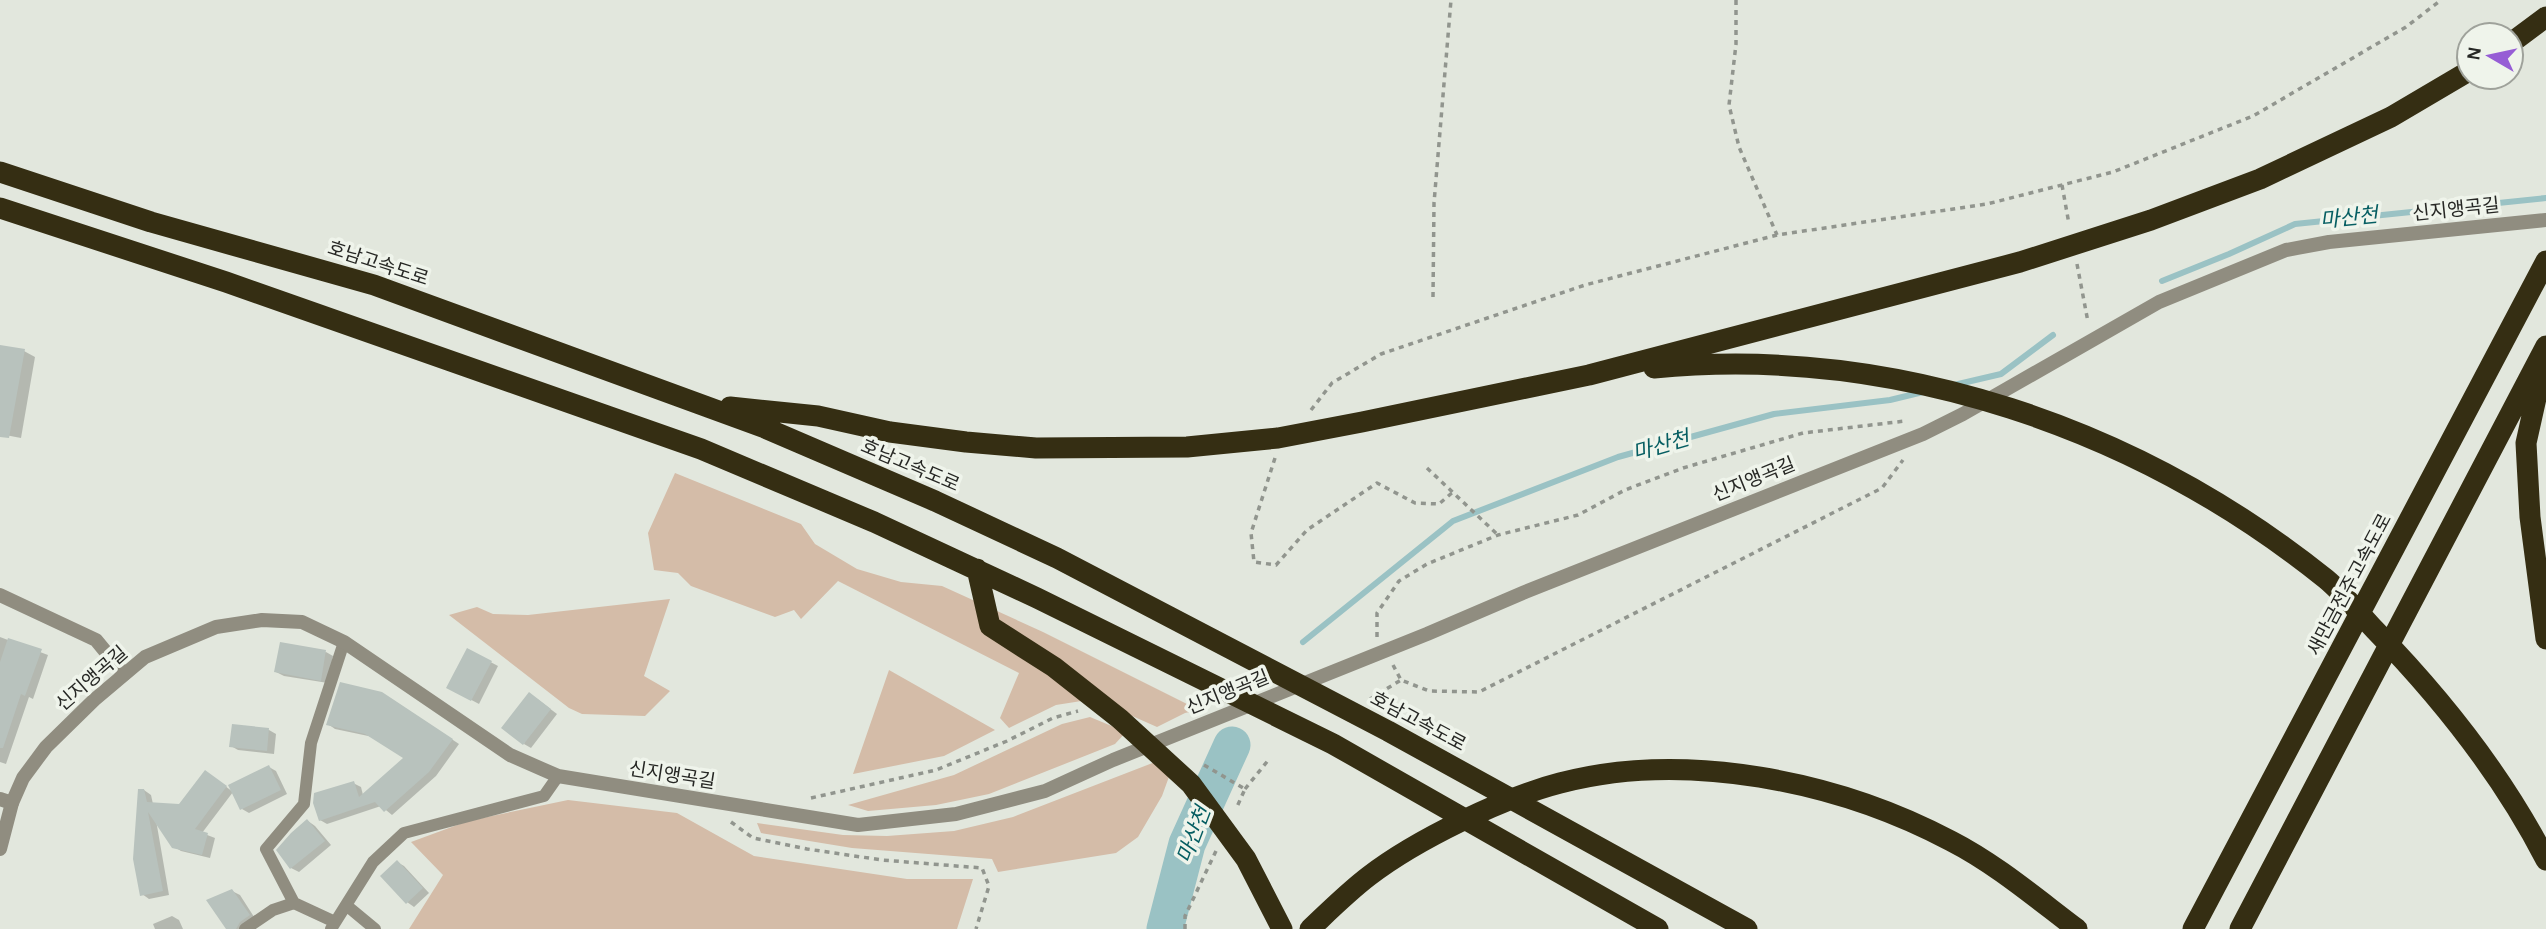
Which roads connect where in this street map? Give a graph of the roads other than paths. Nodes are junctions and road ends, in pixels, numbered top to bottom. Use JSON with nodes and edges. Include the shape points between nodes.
{"nodes":[{"id":1,"x":2546,"y":17,"type":"edge"},
{"id":2,"x":2525,"y":33,"type":"edge"},
{"id":3,"x":2455,"y":79,"type":"edge"},
{"id":4,"x":0,"y":172,"type":"edge"},
{"id":5,"x":0,"y":208,"type":"edge"},
{"id":6,"x":2546,"y":220,"type":"edge"},
{"id":7,"x":2546,"y":261,"type":"edge"},
{"id":8,"x":2546,"y":349,"type":"edge"},
{"id":9,"x":1589,"y":375,"type":"junction"},
{"id":10,"x":702,"y":405,"type":"junction"},
{"id":11,"x":977,"y":569,"type":"junction"},
{"id":12,"x":0,"y":595,"type":"edge"},
{"id":13,"x":2546,"y":639,"type":"edge"},
{"id":14,"x":344,"y":642,"type":"junction"},
{"id":15,"x":124,"y":674,"type":"junction"},
{"id":16,"x":558,"y":776,"type":"junction"},
{"id":17,"x":6,"y":801,"type":"edge"},
{"id":18,"x":0,"y":849,"type":"edge"},
{"id":19,"x":2546,"y":860,"type":"edge"},
{"id":20,"x":1594,"y":892,"type":"junction"},
{"id":21,"x":1679,"y":892,"type":"junction"},
{"id":22,"x":294,"y":902,"type":"junction"},
{"id":23,"x":346,"y":905,"type":"junction"},
{"id":24,"x":333,"y":926,"type":"edge"},
{"id":25,"x":244,"y":929,"type":"edge"},
{"id":26,"x":375,"y":929,"type":"edge"},
{"id":27,"x":1282,"y":929,"type":"edge"},
{"id":28,"x":1310,"y":929,"type":"edge"},
{"id":29,"x":1643,"y":929,"type":"edge"},
{"id":30,"x":1658,"y":929,"type":"edge"},
{"id":31,"x":1746,"y":929,"type":"edge"},
{"id":32,"x":1765,"y":929,"type":"edge"},
{"id":33,"x":2077,"y":929,"type":"edge"},
{"id":34,"x":2193,"y":929,"type":"edge"},
{"id":35,"x":2240,"y":929,"type":"edge"}],
"edges":[{"from":1,"to":2,"type":"highway"},
{"from":3,"to":9,"type":"highway","via":[[2391,117],[2260,178],[2151,220],[2020,262]]},
{"from":4,"to":10,"type":"highway","name":"호남고속도로","via":[[151,222],[374,285]]},
{"from":5,"to":11,"type":"highway","via":[[239,286],[701,449]]},
{"from":6,"to":16,"type":"street","name":"신지앵곡길","via":[[2286,250],[2159,302],[1923,434],[1525,592],[1045,791],[956,814],[858,825]]},
{"from":7,"to":34,"type":"highway","name":"새만금전주고속도로"},
{"from":8,"to":13,"type":"highway","via":[[2526,443],[2530,517]]},
{"from":8,"to":35,"type":"highway"},
{"from":9,"to":10,"type":"highway","via":[[1278,438],[1187,447],[1037,448],[966,442],[818,416]]},
{"from":9,"to":19,"type":"highway","via":[[1706,363],[1894,377],[2042,419],[2192,487],[2248,521],[2329,581],[2412,668],[2474,744]]},
{"from":10,"to":21,"type":"highway","name":"호남고속도로","via":[[935,501],[1057,558],[1388,731]]},
{"from":11,"to":20,"type":"highway","via":[[1333,744]]},
{"from":11,"to":27,"type":"highway","via":[[990,626],[1054,667],[1191,783],[1246,859]]},
{"from":12,"to":15,"type":"street","via":[[96,640]]},
{"from":14,"to":15,"type":"street","name":"신지앵곡길","via":[[302,622],[262,620],[216,627],[145,657]]},
{"from":14,"to":16,"type":"street","name":"신지앵곡길","via":[[510,755]]},
{"from":14,"to":22,"type":"lane","via":[[311,743],[304,804],[265,849]]},
{"from":15,"to":17,"type":"street","name":"신지앵곡길","via":[[46,747]]},
{"from":16,"to":23,"type":"lane","via":[[544,796],[404,833],[373,862]]},
{"from":17,"to":18,"type":"street","name":"신지앵곡길"},
{"from":20,"to":29,"type":"highway"},
{"from":20,"to":30,"type":"highway"},
{"from":21,"to":31,"type":"highway","name":"호남고속도로"},
{"from":21,"to":32,"type":"highway"},
{"from":22,"to":24,"type":"lane"},
{"from":22,"to":25,"type":"lane"},
{"from":23,"to":24,"type":"lane"},
{"from":23,"to":26,"type":"lane"},
{"from":28,"to":33,"type":"highway","via":[[1370,875],[1411,848],[1506,802],[1592,777],[1687,770],[1799,785],[1897,815],[1953,842]]}]}
